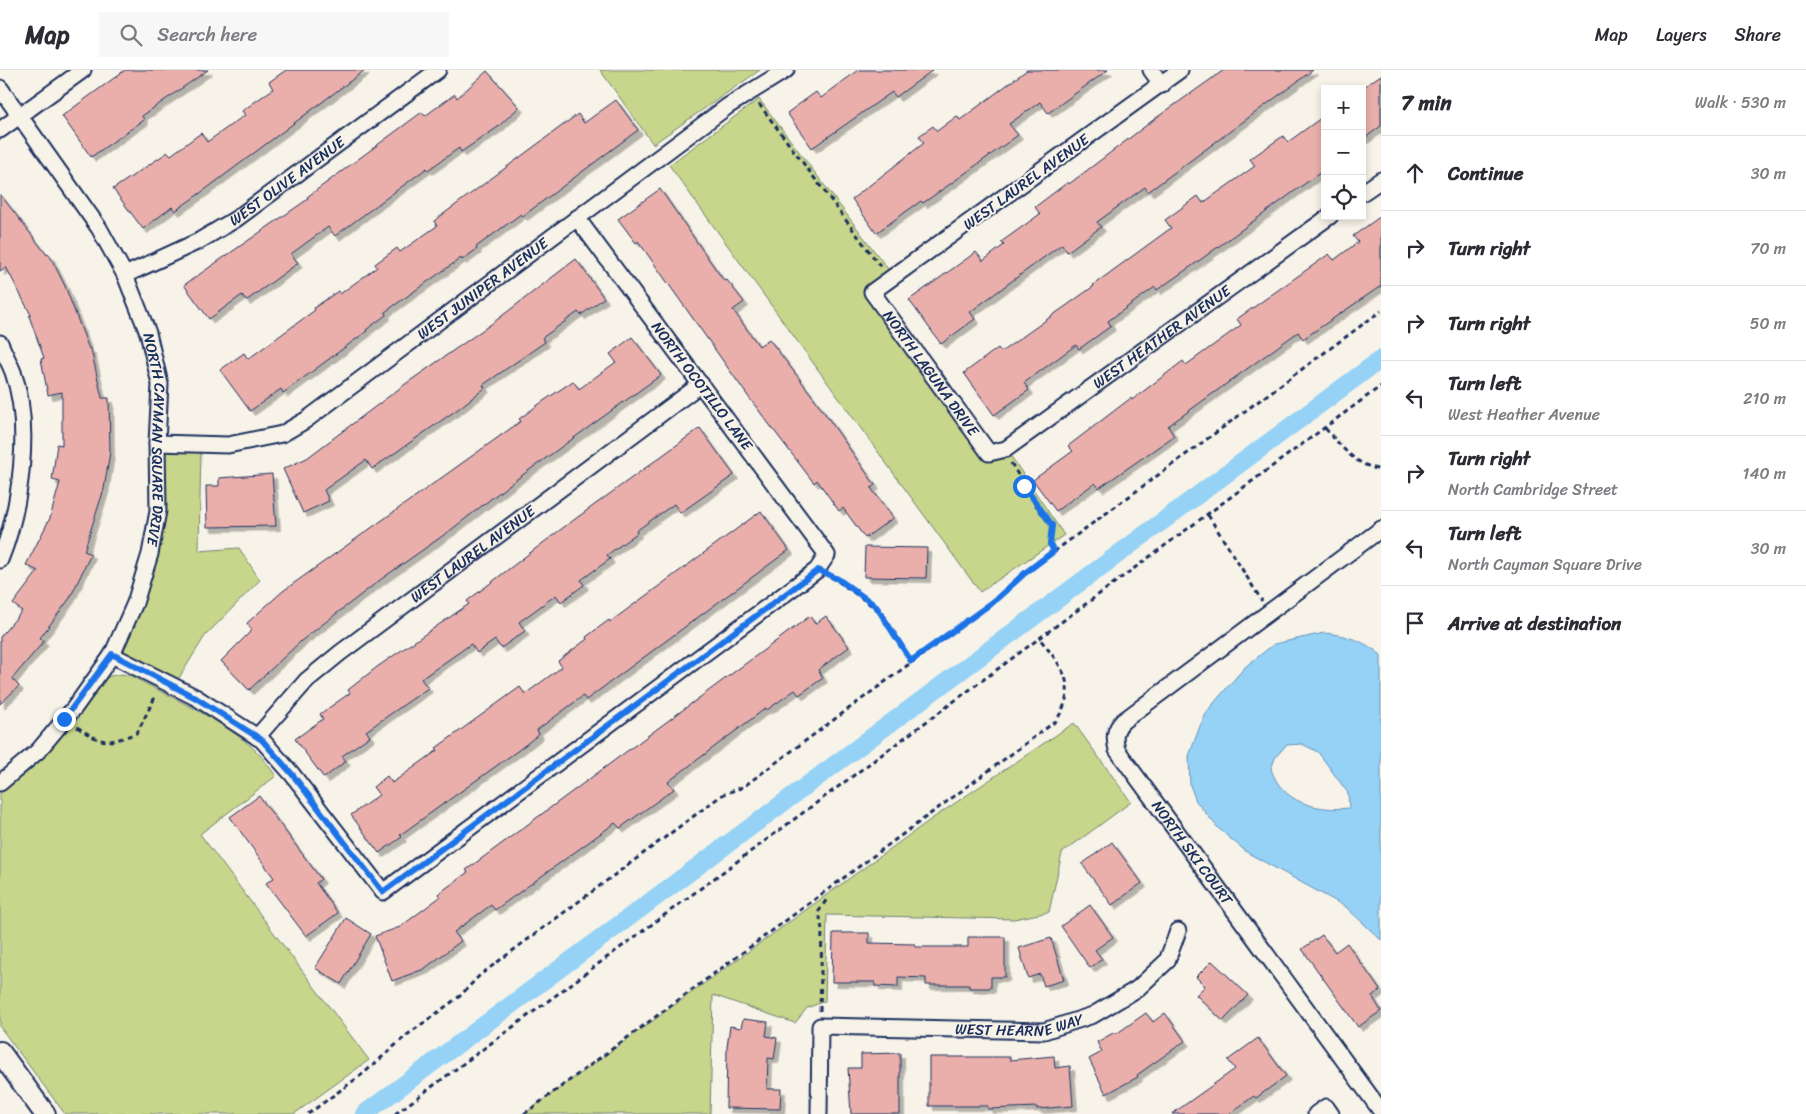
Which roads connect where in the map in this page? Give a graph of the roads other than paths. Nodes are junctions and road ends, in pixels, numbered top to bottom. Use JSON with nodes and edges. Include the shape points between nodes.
{"nodes":[{"id":1,"x":83,"y":70,"type":"edge"},
{"id":2,"x":438,"y":70,"type":"edge"},
{"id":3,"x":786,"y":70,"type":"edge"},
{"id":4,"x":1150,"y":70,"type":"edge"},
{"id":5,"x":1180,"y":70,"type":"edge"},
{"id":6,"x":1162,"y":85,"type":"junction"},
{"id":7,"x":0,"y":88,"type":"edge"},
{"id":8,"x":20,"y":116,"type":"junction"},
{"id":9,"x":0,"y":130,"type":"edge"},
{"id":10,"x":1381,"y":180,"type":"edge"},
{"id":11,"x":1366,"y":190,"type":"edge"},
{"id":12,"x":577,"y":218,"type":"junction"},
{"id":13,"x":1324,"y":220,"type":"edge"},
{"id":14,"x":125,"y":274,"type":"junction"},
{"id":15,"x":872,"y":292,"type":"joint"},
{"id":16,"x":0,"y":344,"type":"edge"},
{"id":17,"x":700,"y":384,"type":"junction"},
{"id":18,"x":157,"y":443,"type":"junction"},
{"id":19,"x":990,"y":453,"type":"joint"},
{"id":20,"x":1381,"y":529,"type":"edge"},
{"id":21,"x":0,"y":560,"type":"edge"},
{"id":22,"x":112,"y":654,"type":"junction"},
{"id":23,"x":257,"y":737,"type":"junction"},
{"id":24,"x":3,"y":776,"type":"edge"},
{"id":25,"x":1178,"y":931,"type":"dead end"},
{"id":26,"x":0,"y":1052,"type":"edge"},
{"id":27,"x":1381,"y":1111,"type":"edge"},
{"id":28,"x":45,"y":1114,"type":"edge"},
{"id":29,"x":819,"y":1114,"type":"edge"}],
"edges":[{"from":1,"to":8,"type":"street"},
{"from":2,"to":14,"type":"street","name":"WEST OLIVE AVENUE","via":[[236,219],[199,241]]},
{"from":3,"to":12,"type":"street","name":"WEST JUNIPER AVENUE","via":[[728,106]]},
{"from":4,"to":6,"type":"street"},
{"from":5,"to":6,"type":"street","name":"WEST LAUREL AVENUE"},
{"from":6,"to":15,"type":"street","name":"WEST LAUREL AVENUE"},
{"from":7,"to":8,"type":"street","name":"NORTH CAYMAN SQUARE DRIVE"},
{"from":8,"to":9,"type":"street"},
{"from":8,"to":14,"type":"street","name":"NORTH CAYMAN SQUARE DRIVE","via":[[99,228]]},
{"from":10,"to":11,"type":"street"},
{"from":12,"to":17,"type":"street","name":"NORTH OCOTILLO LANE"},
{"from":12,"to":18,"type":"street","name":"WEST JUNIPER AVENUE","via":[[306,420],[282,434],[228,445]]},
{"from":13,"to":19,"type":"street","name":"WEST HEATHER AVENUE","via":[[1006,449]]},
{"from":14,"to":18,"type":"street","name":"NORTH CAYMAN SQUARE DRIVE","via":[[148,333],[160,384]]},
{"from":15,"to":19,"type":"street","name":"NORTH LAGUNA DRIVE"},
{"from":16,"to":21,"type":"street","via":[[13,373],[23,424],[22,475],[8,540]]},
{"from":17,"to":23,"type":"street","name":"WEST LAUREL AVENUE","via":[[340,653],[307,680]]},
{"from":17,"to":23,"type":"street","name":"NORTH OCOTILLO LANE","via":[[826,555],[818,570],[383,892],[292,774]]},
{"from":18,"to":22,"type":"street","name":"NORTH CAYMAN SQUARE DRIVE","via":[[158,511],[150,554],[135,603]]},
{"from":20,"to":27,"type":"street","name":"NORTH SKI COURT","via":[[1123,721],[1116,728],[1114,740],[1117,750]]},
{"from":22,"to":23,"type":"street","via":[[196,698]]},
{"from":22,"to":24,"type":"street","name":"NORTH CAYMAN SQUARE DRIVE","via":[[38,750]]},
{"from":25,"to":29,"type":"street","name":"WEST HEARNE WAY","via":[[1167,961],[1137,989],[1093,1015],[1044,1031],[820,1026]]},
{"from":26,"to":28,"type":"street"}]}
